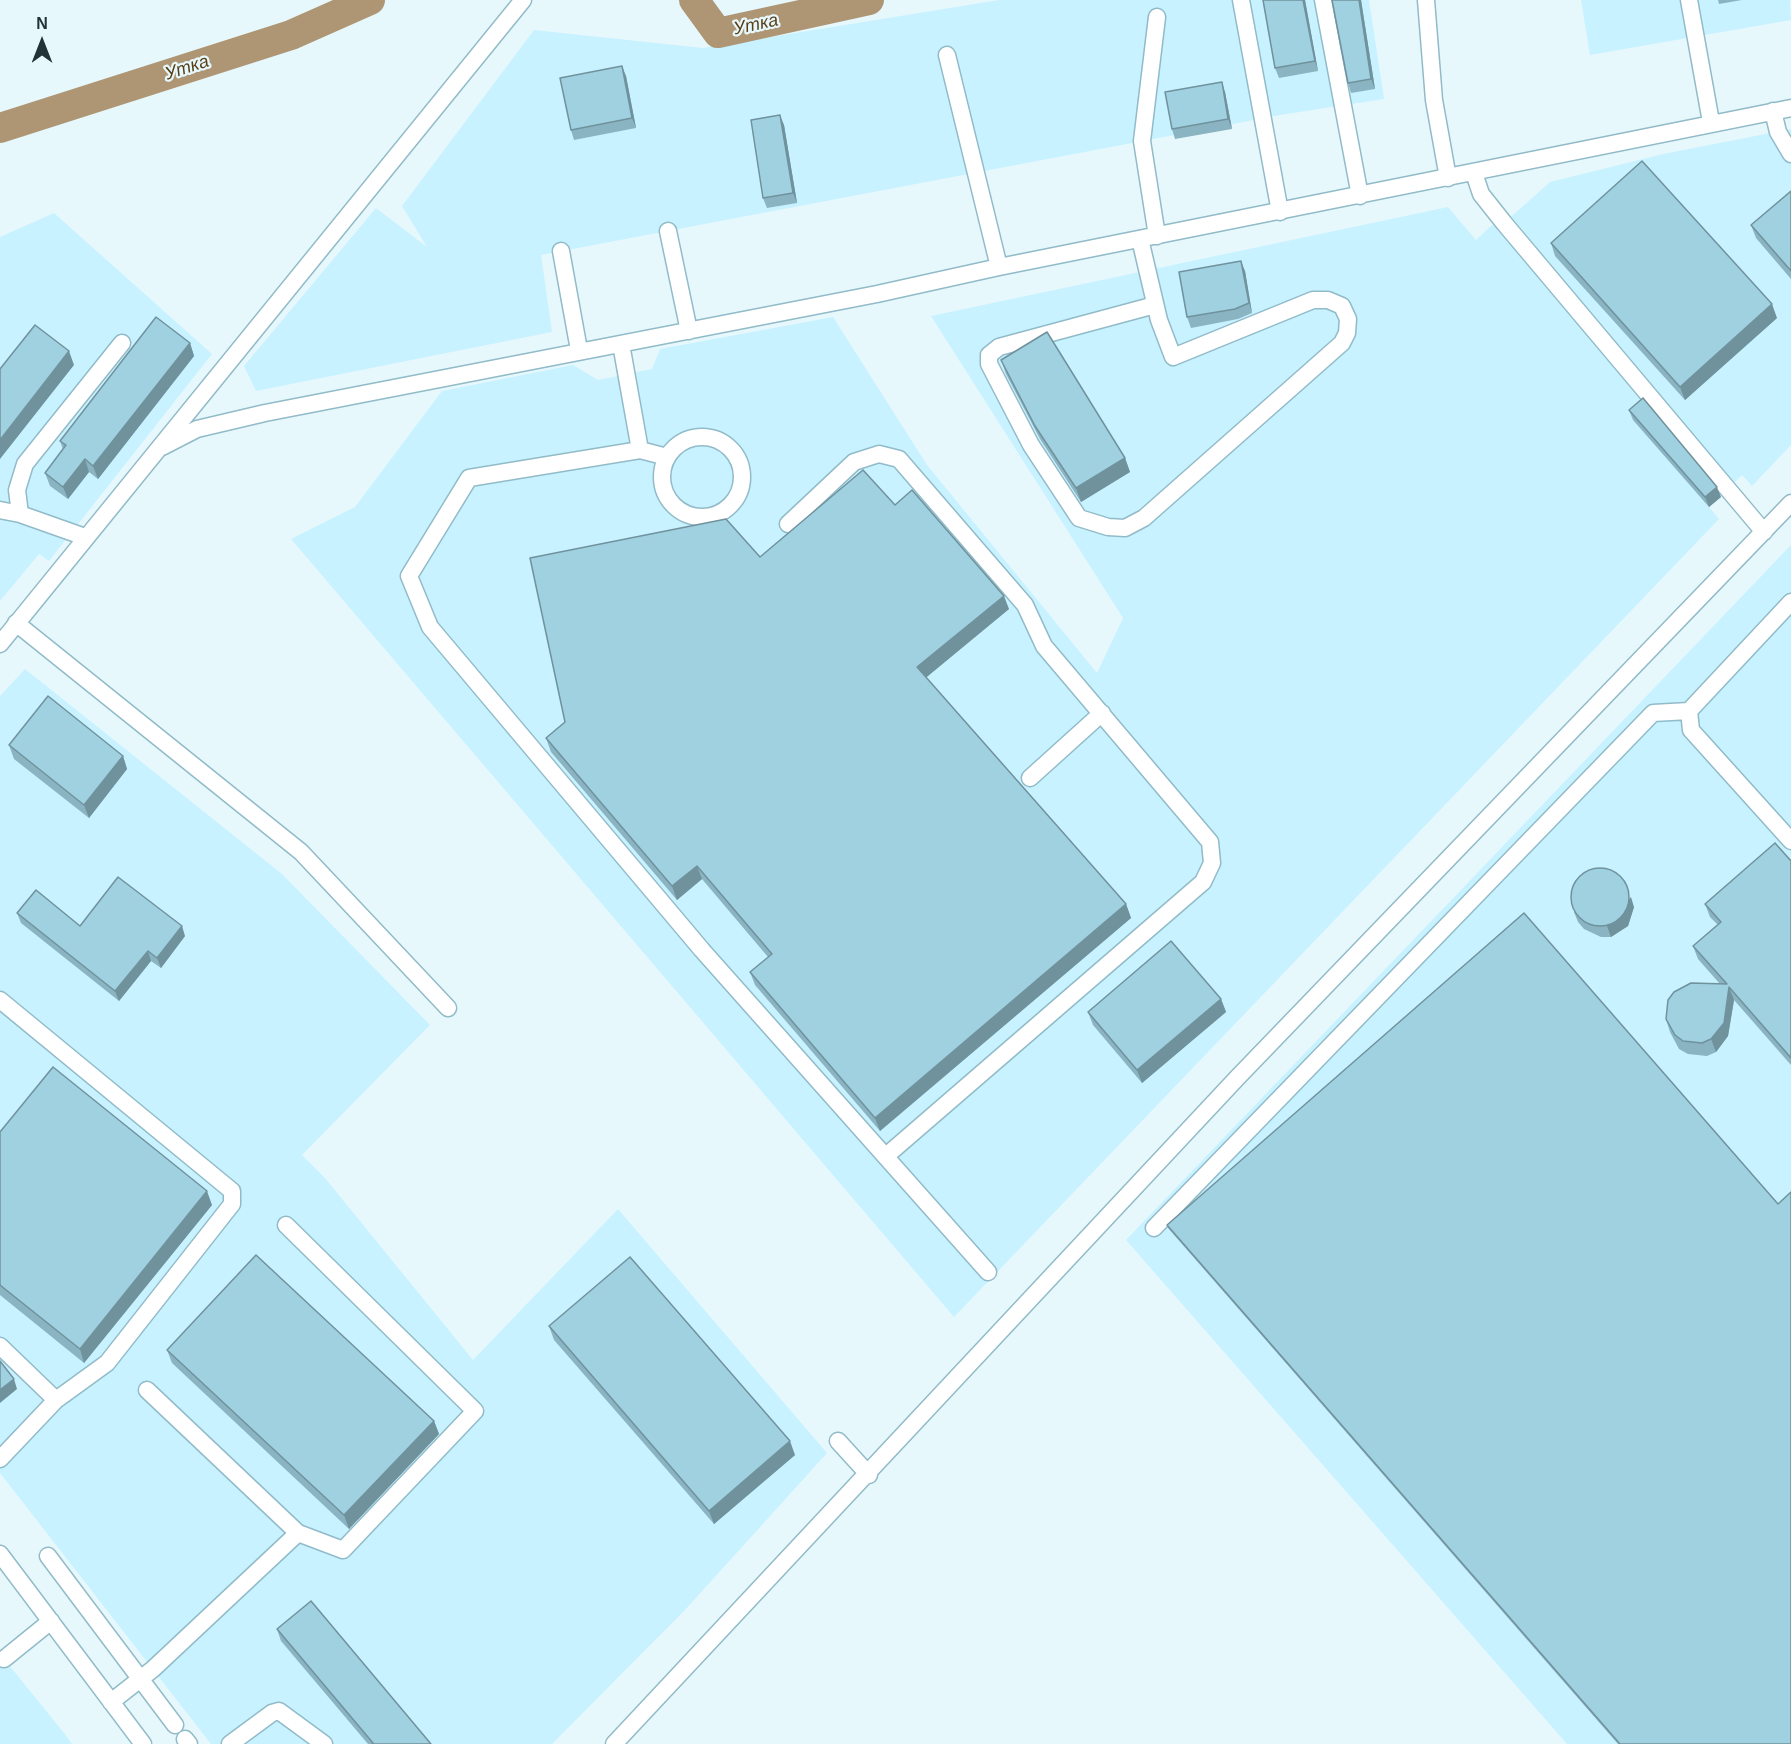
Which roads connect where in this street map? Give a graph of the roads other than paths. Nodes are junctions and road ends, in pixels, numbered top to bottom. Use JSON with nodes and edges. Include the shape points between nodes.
{"nodes":[{"id":1,"x":523,"y":0,"type":"edge"},
{"id":2,"x":1241,"y":0,"type":"edge"},
{"id":3,"x":1323,"y":0,"type":"edge"},
{"id":4,"x":1425,"y":0,"type":"edge"},
{"id":5,"x":1689,"y":0,"type":"edge"},
{"id":6,"x":1157,"y":17,"type":"dead end"},
{"id":7,"x":947,"y":55,"type":"dead end"},
{"id":8,"x":1791,"y":108,"type":"edge"},
{"id":9,"x":1773,"y":111,"type":"junction"},
{"id":10,"x":1711,"y":122,"type":"junction"},
{"id":11,"x":1791,"y":154,"type":"edge"},
{"id":12,"x":1473,"y":173,"type":"junction"},
{"id":13,"x":1449,"y":178,"type":"junction"},
{"id":14,"x":1360,"y":196,"type":"junction"},
{"id":15,"x":1280,"y":212,"type":"junction"},
{"id":16,"x":668,"y":231,"type":"dead end"},
{"id":17,"x":1157,"y":236,"type":"junction"},
{"id":18,"x":1140,"y":239,"type":"junction"},
{"id":19,"x":561,"y":251,"type":"dead end"},
{"id":20,"x":999,"y":267,"type":"junction"},
{"id":21,"x":1155,"y":305,"type":"junction"},
{"id":22,"x":689,"y":331,"type":"junction"},
{"id":23,"x":122,"y":343,"type":"dead end"},
{"id":24,"x":621,"y":344,"type":"junction"},
{"id":25,"x":579,"y":350,"type":"junction"},
{"id":26,"x":162,"y":447,"type":"junction"},
{"id":27,"x":640,"y":450,"type":"junction"},
{"id":28,"x":667,"y":457,"type":"junction"},
{"id":29,"x":1791,"y":503,"type":"edge"},
{"id":30,"x":0,"y":510,"type":"edge"},
{"id":31,"x":20,"y":514,"type":"junction"},
{"id":32,"x":788,"y":524,"type":"dead end"},
{"id":33,"x":1764,"y":532,"type":"junction"},
{"id":34,"x":85,"y":537,"type":"junction"},
{"id":35,"x":1791,"y":602,"type":"edge"},
{"id":36,"x":16,"y":623,"type":"junction"},
{"id":37,"x":0,"y":644,"type":"edge"},
{"id":38,"x":1689,"y":711,"type":"junction"},
{"id":39,"x":1102,"y":713,"type":"junction"},
{"id":40,"x":1029,"y":778,"type":"dead end"},
{"id":41,"x":1791,"y":841,"type":"edge"},
{"id":42,"x":0,"y":1000,"type":"edge"},
{"id":43,"x":448,"y":1008,"type":"dead end"},
{"id":44,"x":886,"y":1156,"type":"junction"},
{"id":45,"x":286,"y":1225,"type":"dead end"},
{"id":46,"x":1154,"y":1228,"type":"dead end"},
{"id":47,"x":988,"y":1272,"type":"dead end"},
{"id":48,"x":0,"y":1346,"type":"edge"},
{"id":49,"x":147,"y":1390,"type":"dead end"},
{"id":50,"x":56,"y":1400,"type":"junction"},
{"id":51,"x":838,"y":1441,"type":"dead end"},
{"id":52,"x":0,"y":1459,"type":"edge"},
{"id":53,"x":868,"y":1474,"type":"junction"},
{"id":54,"x":298,"y":1533,"type":"junction"},
{"id":55,"x":0,"y":1554,"type":"edge"},
{"id":56,"x":48,"y":1556,"type":"dead end"},
{"id":57,"x":51,"y":1622,"type":"junction"},
{"id":58,"x":4,"y":1659,"type":"dead end"},
{"id":59,"x":140,"y":1679,"type":"junction"},
{"id":60,"x":111,"y":1702,"type":"junction"},
{"id":61,"x":175,"y":1725,"type":"dead end"},
{"id":62,"x":142,"y":1744,"type":"edge"},
{"id":63,"x":230,"y":1744,"type":"edge"},
{"id":64,"x":324,"y":1744,"type":"edge"},
{"id":65,"x":614,"y":1744,"type":"edge"}],
"edges":[{"from":1,"to":26,"type":"street"},
{"from":2,"to":15,"type":"street"},
{"from":3,"to":14,"type":"street"},
{"from":4,"to":13,"type":"street","via":[[1434,100]]},
{"from":5,"to":10,"type":"street"},
{"from":6,"to":17,"type":"street","via":[[1142,141]]},
{"from":7,"to":20,"type":"street"},
{"from":8,"to":9,"type":"street"},
{"from":9,"to":10,"type":"street"},
{"from":9,"to":11,"type":"street","via":[[1778,132]]},
{"from":10,"to":12,"type":"street"},
{"from":12,"to":13,"type":"street"},
{"from":12,"to":33,"type":"street","via":[[1481,194],[1504,223]]},
{"from":13,"to":14,"type":"street"},
{"from":14,"to":15,"type":"street"},
{"from":15,"to":17,"type":"street"},
{"from":16,"to":22,"type":"street"},
{"from":17,"to":18,"type":"street"},
{"from":18,"to":20,"type":"street"},
{"from":18,"to":21,"type":"street"},
{"from":19,"to":25,"type":"street"},
{"from":20,"to":22,"type":"street"},
{"from":21,"to":21,"type":"street","via":[[1173,357],[1313,300],[1328,300],[1342,306],[1348,319],[1347,333],[1342,344],[1144,518],[1125,528],[1108,527],[1079,518],[1030,445],[989,364],[989,355],[999,347]]},
{"from":22,"to":24,"type":"street"},
{"from":23,"to":31,"type":"street","via":[[25,464],[17,490]]},
{"from":24,"to":25,"type":"street"},
{"from":24,"to":27,"type":"street"},
{"from":25,"to":26,"type":"street","via":[[223,422],[197,429]]},
{"from":26,"to":34,"type":"street"},
{"from":27,"to":28,"type":"street"},
{"from":27,"to":44,"type":"street","via":[[469,478],[409,576],[430,627],[702,950]]},
{"from":28,"to":28,"type":"street","via":[[687,440],[714,438],[727,444],[742,466],[740,493],[733,504],[710,517],[684,514],[666,495],[662,483]]},
{"from":29,"to":33,"type":"street"},
{"from":30,"to":31,"type":"street"},
{"from":31,"to":34,"type":"street"},
{"from":32,"to":39,"type":"street","via":[[854,462],[879,454],[899,459],[1025,605],[1044,646]]},
{"from":33,"to":53,"type":"street","via":[[1236,1078]]},
{"from":34,"to":36,"type":"street"},
{"from":35,"to":38,"type":"street"},
{"from":36,"to":37,"type":"street"},
{"from":36,"to":43,"type":"street","via":[[301,852]]},
{"from":38,"to":41,"type":"street","via":[[1691,730]]},
{"from":38,"to":46,"type":"street","via":[[1653,713]]},
{"from":39,"to":40,"type":"street"},
{"from":39,"to":44,"type":"street","via":[[1210,842],[1212,863],[1203,882]]},
{"from":42,"to":50,"type":"street","via":[[232,1191],[232,1204],[107,1363]]},
{"from":44,"to":47,"type":"street"},
{"from":45,"to":54,"type":"street","via":[[475,1411],[343,1550]]},
{"from":48,"to":50,"type":"street"},
{"from":49,"to":54,"type":"street"},
{"from":50,"to":52,"type":"street"},
{"from":51,"to":53,"type":"street"},
{"from":53,"to":65,"type":"street"},
{"from":54,"to":59,"type":"street"},
{"from":55,"to":57,"type":"street"},
{"from":56,"to":59,"type":"street"},
{"from":57,"to":58,"type":"street"},
{"from":57,"to":60,"type":"street"},
{"from":59,"to":60,"type":"street"},
{"from":59,"to":61,"type":"street"},
{"from":60,"to":62,"type":"street"},
{"from":63,"to":64,"type":"street","via":[[279,1711]]}]}
